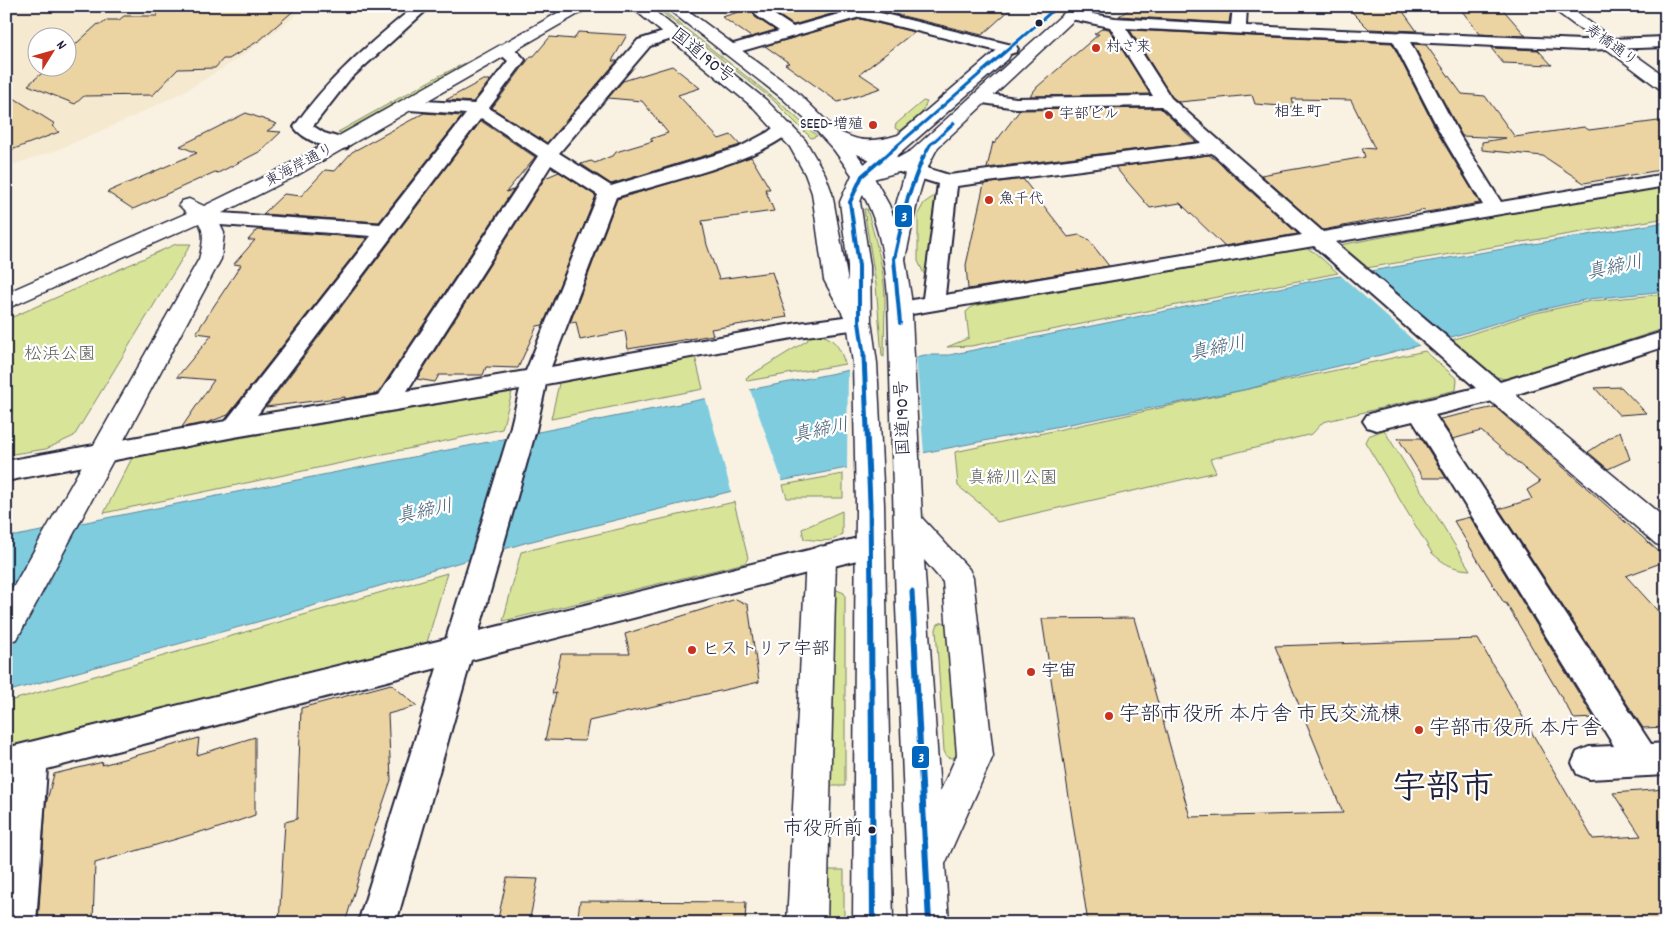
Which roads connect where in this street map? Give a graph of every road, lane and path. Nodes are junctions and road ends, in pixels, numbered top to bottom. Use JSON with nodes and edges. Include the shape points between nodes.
{"nodes":[{"id":1,"x":424,"y":6,"type":"edge"},
{"id":2,"x":556,"y":6,"type":"edge"},
{"id":3,"x":582,"y":6,"type":"edge"},
{"id":4,"x":672,"y":6,"type":"edge"},
{"id":5,"x":765,"y":6,"type":"edge"},
{"id":6,"x":1240,"y":6,"type":"edge"},
{"id":7,"x":1557,"y":6,"type":"edge"},
{"id":8,"x":638,"y":7,"type":"edge"},
{"id":9,"x":860,"y":9,"type":"edge"},
{"id":10,"x":1070,"y":9,"type":"edge"},
{"id":11,"x":1115,"y":23,"type":"junction"},
{"id":12,"x":1238,"y":30,"type":"junction"},
{"id":13,"x":790,"y":32,"type":"junction"},
{"id":14,"x":673,"y":34,"type":"junction"},
{"id":15,"x":1398,"y":36,"type":"junction"},
{"id":16,"x":1666,"y":42,"type":"edge"},
{"id":17,"x":1609,"y":45,"type":"junction"},
{"id":18,"x":1010,"y":49,"type":"junction"},
{"id":19,"x":729,"y":50,"type":"junction"},
{"id":20,"x":505,"y":51,"type":"junction"},
{"id":21,"x":1666,"y":85,"type":"edge"},
{"id":22,"x":982,"y":98,"type":"junction"},
{"id":23,"x":1166,"y":101,"type":"junction"},
{"id":24,"x":410,"y":105,"type":"junction"},
{"id":25,"x":480,"y":110,"type":"junction"},
{"id":26,"x":784,"y":128,"type":"junction"},
{"id":27,"x":318,"y":137,"type":"junction"},
{"id":28,"x":906,"y":137,"type":"junction"},
{"id":29,"x":839,"y":139,"type":"junction"},
{"id":30,"x":341,"y":144,"type":"junction"},
{"id":31,"x":798,"y":144,"type":"junction"},
{"id":32,"x":1215,"y":147,"type":"junction"},
{"id":33,"x":549,"y":154,"type":"junction"},
{"id":34,"x":900,"y":166,"type":"junction"},
{"id":35,"x":862,"y":176,"type":"junction"},
{"id":36,"x":1666,"y":180,"type":"edge"},
{"id":37,"x":948,"y":182,"type":"junction"},
{"id":38,"x":608,"y":192,"type":"junction"},
{"id":39,"x":1495,"y":209,"type":"junction"},
{"id":40,"x":199,"y":212,"type":"junction"},
{"id":41,"x":386,"y":230,"type":"junction"},
{"id":42,"x":1320,"y":240,"type":"junction"},
{"id":43,"x":894,"y":259,"type":"junction"},
{"id":44,"x":1354,"y":270,"type":"joint"},
{"id":45,"x":6,"y":281,"type":"edge"},
{"id":46,"x":6,"y":302,"type":"edge"},
{"id":47,"x":933,"y":303,"type":"junction"},
{"id":48,"x":900,"y":309,"type":"junction"},
{"id":49,"x":859,"y":322,"type":"junction"},
{"id":50,"x":1666,"y":338,"type":"edge"},
{"id":51,"x":535,"y":378,"type":"junction"},
{"id":52,"x":1496,"y":392,"type":"junction"},
{"id":53,"x":388,"y":401,"type":"junction"},
{"id":54,"x":1419,"y":412,"type":"junction"},
{"id":55,"x":1376,"y":421,"type":"dead end"},
{"id":56,"x":234,"y":428,"type":"junction"},
{"id":57,"x":103,"y":453,"type":"junction"},
{"id":58,"x":6,"y":471,"type":"edge"},
{"id":59,"x":908,"y":522,"type":"junction"},
{"id":60,"x":1666,"y":536,"type":"edge"},
{"id":61,"x":870,"y":546,"type":"junction"},
{"id":62,"x":821,"y":558,"type":"junction"},
{"id":63,"x":6,"y":629,"type":"edge"},
{"id":64,"x":460,"y":650,"type":"junction"},
{"id":65,"x":1654,"y":760,"type":"edge"},
{"id":66,"x":19,"y":761,"type":"edge"},
{"id":67,"x":1589,"y":763,"type":"dead end"},
{"id":68,"x":926,"y":862,"type":"junction"},
{"id":69,"x":17,"y":923,"type":"edge"},
{"id":70,"x":377,"y":923,"type":"edge"},
{"id":71,"x":808,"y":923,"type":"edge"},
{"id":72,"x":873,"y":923,"type":"edge"},
{"id":73,"x":929,"y":923,"type":"edge"}],
"edges":[{"from":1,"to":27,"type":"street","via":[[336,83],[304,127]]},
{"from":2,"to":27,"type":"main road","name":"東海岸通り"},
{"from":3,"to":20,"type":"main road","name":"東海岸通り"},
{"from":4,"to":19,"type":"main road","name":"国道190号"},
{"from":5,"to":13,"type":"street","via":[[762,13]]},
{"from":6,"to":12,"type":"street"},
{"from":7,"to":17,"type":"main road","name":"寿橋通り"},
{"from":8,"to":14,"type":"main road","name":"国道190号"},
{"from":9,"to":13,"type":"street"},
{"from":9,"to":18,"type":"street"},
{"from":10,"to":11,"type":"street"},
{"from":10,"to":18,"type":"main road"},
{"from":10,"to":22,"type":"main road"},
{"from":11,"to":12,"type":"street"},
{"from":11,"to":23,"type":"street"},
{"from":12,"to":15,"type":"street"},
{"from":13,"to":19,"type":"street"},
{"from":14,"to":26,"type":"main road","name":"国道190号","via":[[760,104]]},
{"from":14,"to":33,"type":"street","via":[[644,43]]},
{"from":15,"to":17,"type":"street"},
{"from":15,"to":39,"type":"street","via":[[1451,136]]},
{"from":16,"to":17,"type":"street"},
{"from":17,"to":21,"type":"main road","name":"寿橋通り"},
{"from":18,"to":28,"type":"main road"},
{"from":19,"to":29,"type":"main road","name":"国道190号"},
{"from":20,"to":24,"type":"main road","name":"東海岸通り"},
{"from":20,"to":25,"type":"street","via":[[517,60]]},
{"from":22,"to":23,"type":"street","via":[[1016,103]]},
{"from":22,"to":34,"type":"main road","via":[[924,154]]},
{"from":23,"to":32,"type":"street"},
{"from":24,"to":25,"type":"street"},
{"from":24,"to":30,"type":"main road","name":"東海岸通り"},
{"from":25,"to":33,"type":"street"},
{"from":25,"to":41,"type":"street"},
{"from":26,"to":31,"type":"main road","name":"国道190号"},
{"from":26,"to":38,"type":"street","via":[[744,152]]},
{"from":27,"to":30,"type":"street"},
{"from":27,"to":40,"type":"main road","name":"東海岸通り"},
{"from":28,"to":29,"type":"main road","via":[[882,145],[865,146]]},
{"from":28,"to":34,"type":"main road"},
{"from":29,"to":34,"type":"street"},
{"from":29,"to":35,"type":"main road","name":"国道190号"},
{"from":30,"to":40,"type":"main road","name":"東海岸通り","via":[[287,174]]},
{"from":31,"to":35,"type":"main road","via":[[827,166]]},
{"from":31,"to":49,"type":"main road","name":"国道190号","via":[[822,193],[835,280]]},
{"from":32,"to":37,"type":"street"},
{"from":32,"to":42,"type":"street"},
{"from":33,"to":38,"type":"street"},
{"from":33,"to":53,"type":"street"},
{"from":34,"to":35,"type":"main road"},
{"from":34,"to":37,"type":"street"},
{"from":34,"to":43,"type":"main road","via":[[908,197]]},
{"from":35,"to":43,"type":"main road","name":"国道190号","via":[[878,204]]},
{"from":35,"to":49,"type":"main road","via":[[850,202],[859,266]]},
{"from":36,"to":39,"type":"street"},
{"from":37,"to":47,"type":"street"},
{"from":38,"to":51,"type":"street"},
{"from":39,"to":42,"type":"street"},
{"from":40,"to":41,"type":"street"},
{"from":40,"to":45,"type":"main road","name":"東海岸通り"},
{"from":40,"to":46,"type":"main road","name":"東海岸通り"},
{"from":40,"to":57,"type":"main road","via":[[213,225],[215,239],[210,259]]},
{"from":41,"to":56,"type":"street"},
{"from":42,"to":44,"type":"street"},
{"from":42,"to":47,"type":"street"},
{"from":43,"to":48,"type":"main road","name":"国道190号"},
{"from":44,"to":52,"type":"street"},
{"from":47,"to":48,"type":"street"},
{"from":48,"to":59,"type":"main road","name":"国道190号"},
{"from":49,"to":51,"type":"street","via":[[798,330]]},
{"from":49,"to":61,"type":"main road","name":"国道190号","via":[[865,363]]},
{"from":50,"to":52,"type":"street"},
{"from":51,"to":53,"type":"street"},
{"from":51,"to":64,"type":"street"},
{"from":52,"to":54,"type":"street"},
{"from":52,"to":60,"type":"main road"},
{"from":53,"to":56,"type":"street"},
{"from":54,"to":55,"type":"street"},
{"from":54,"to":65,"type":"street"},
{"from":56,"to":57,"type":"street"},
{"from":57,"to":58,"type":"street"},
{"from":57,"to":63,"type":"main road"},
{"from":59,"to":68,"type":"main road","name":"国道190号"},
{"from":59,"to":68,"type":"main road","via":[[958,578],[975,756]]},
{"from":61,"to":62,"type":"street"},
{"from":61,"to":72,"type":"main road","name":"国道190号"},
{"from":62,"to":64,"type":"street"},
{"from":62,"to":71,"type":"main road"},
{"from":64,"to":66,"type":"street"},
{"from":64,"to":70,"type":"street"},
{"from":65,"to":67,"type":"street"},
{"from":66,"to":69,"type":"street"},
{"from":68,"to":73,"type":"main road","name":"国道190号"}]}
